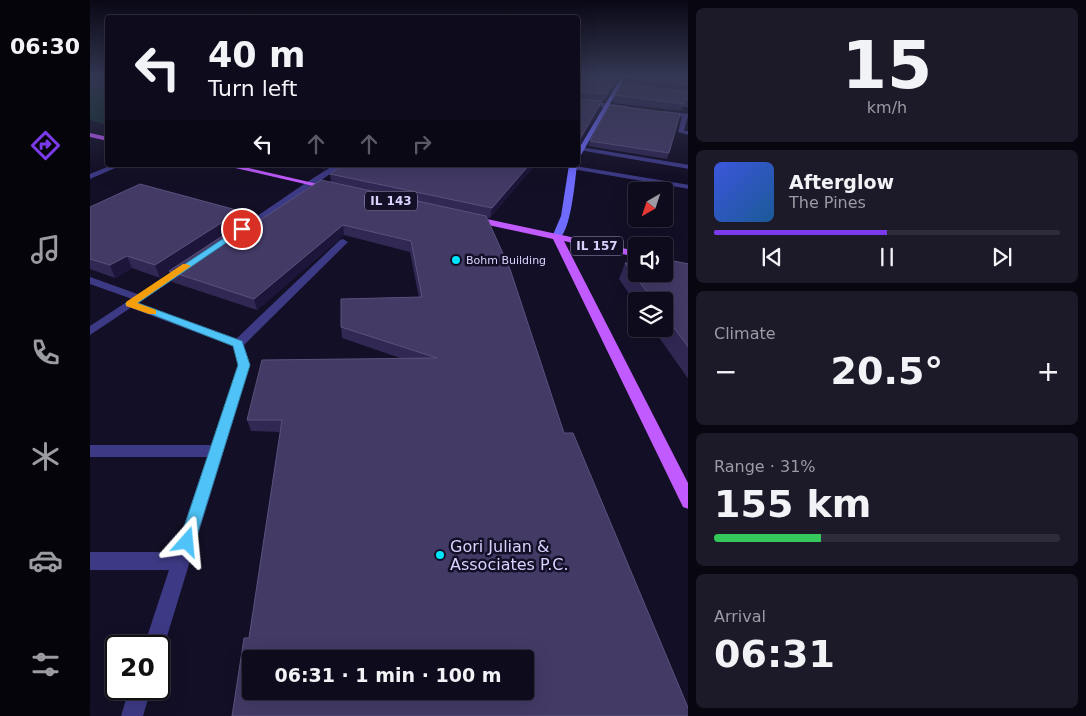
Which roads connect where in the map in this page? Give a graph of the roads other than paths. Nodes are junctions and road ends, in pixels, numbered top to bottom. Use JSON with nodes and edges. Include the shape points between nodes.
{"nodes":[{"id":1,"x":603,"y":109,"type":"edge"},
{"id":2,"x":656,"y":112,"type":"edge"},
{"id":3,"x":687,"y":116,"type":"edge"},
{"id":4,"x":688,"y":132,"type":"edge"},
{"id":5,"x":90,"y":135,"type":"edge"},
{"id":6,"x":105,"y":138,"type":"edge"},
{"id":7,"x":580,"y":150,"type":"edge"},
{"id":8,"x":580,"y":152,"type":"edge"},
{"id":9,"x":688,"y":166,"type":"edge"},
{"id":10,"x":113,"y":167,"type":"edge"},
{"id":11,"x":235,"y":167,"type":"edge"},
{"id":12,"x":336,"y":167,"type":"edge"},
{"id":13,"x":573,"y":167,"type":"edge"},
{"id":14,"x":578,"y":167,"type":"edge"},
{"id":15,"x":90,"y":177,"type":"edge"},
{"id":16,"x":310,"y":184,"type":"junction"},
{"id":17,"x":688,"y":187,"type":"edge"},
{"id":18,"x":340,"y":190,"type":"edge"},
{"id":19,"x":466,"y":217,"type":"edge"},
{"id":20,"x":236,"y":233,"type":"edge"},
{"id":21,"x":557,"y":237,"type":"junction"},
{"id":22,"x":343,"y":242,"type":"edge"},
{"id":23,"x":628,"y":252,"type":"edge"},
{"id":24,"x":188,"y":265,"type":"edge"},
{"id":25,"x":90,"y":280,"type":"edge"},
{"id":26,"x":135,"y":301,"type":"junction"},
{"id":27,"x":90,"y":332,"type":"edge"},
{"id":28,"x":238,"y":344,"type":"junction"},
{"id":29,"x":90,"y":451,"type":"edge"},
{"id":30,"x":217,"y":451,"type":"junction"},
{"id":31,"x":688,"y":502,"type":"edge"},
{"id":32,"x":90,"y":561,"type":"edge"},
{"id":33,"x":182,"y":561,"type":"junction"},
{"id":34,"x":158,"y":635,"type":"edge"},
{"id":35,"x":137,"y":700,"type":"edge"},
{"id":36,"x":132,"y":716,"type":"edge"}],
"edges":[{"from":1,"to":7,"type":"main road"},
{"from":2,"to":3,"type":"street"},
{"from":3,"to":4,"type":"street","via":[[681,132]]},
{"from":5,"to":6,"type":"main road"},
{"from":8,"to":9,"type":"street"},
{"from":10,"to":15,"type":"street"},
{"from":11,"to":16,"type":"main road"},
{"from":12,"to":16,"type":"street"},
{"from":13,"to":21,"type":"main road","via":[[565,216]]},
{"from":14,"to":17,"type":"street"},
{"from":16,"to":18,"type":"main road"},
{"from":16,"to":20,"type":"street"},
{"from":19,"to":21,"type":"main road"},
{"from":21,"to":23,"type":"main road","number":"IL 157"},
{"from":21,"to":31,"type":"main road"},
{"from":22,"to":28,"type":"street"},
{"from":24,"to":26,"type":"street"},
{"from":25,"to":26,"type":"street"},
{"from":26,"to":27,"type":"street"},
{"from":26,"to":28,"type":"street"},
{"from":28,"to":30,"type":"street","via":[[244,365]]},
{"from":29,"to":30,"type":"street"},
{"from":30,"to":33,"type":"street"},
{"from":32,"to":33,"type":"street"},
{"from":33,"to":34,"type":"street"},
{"from":35,"to":36,"type":"street"}]}
